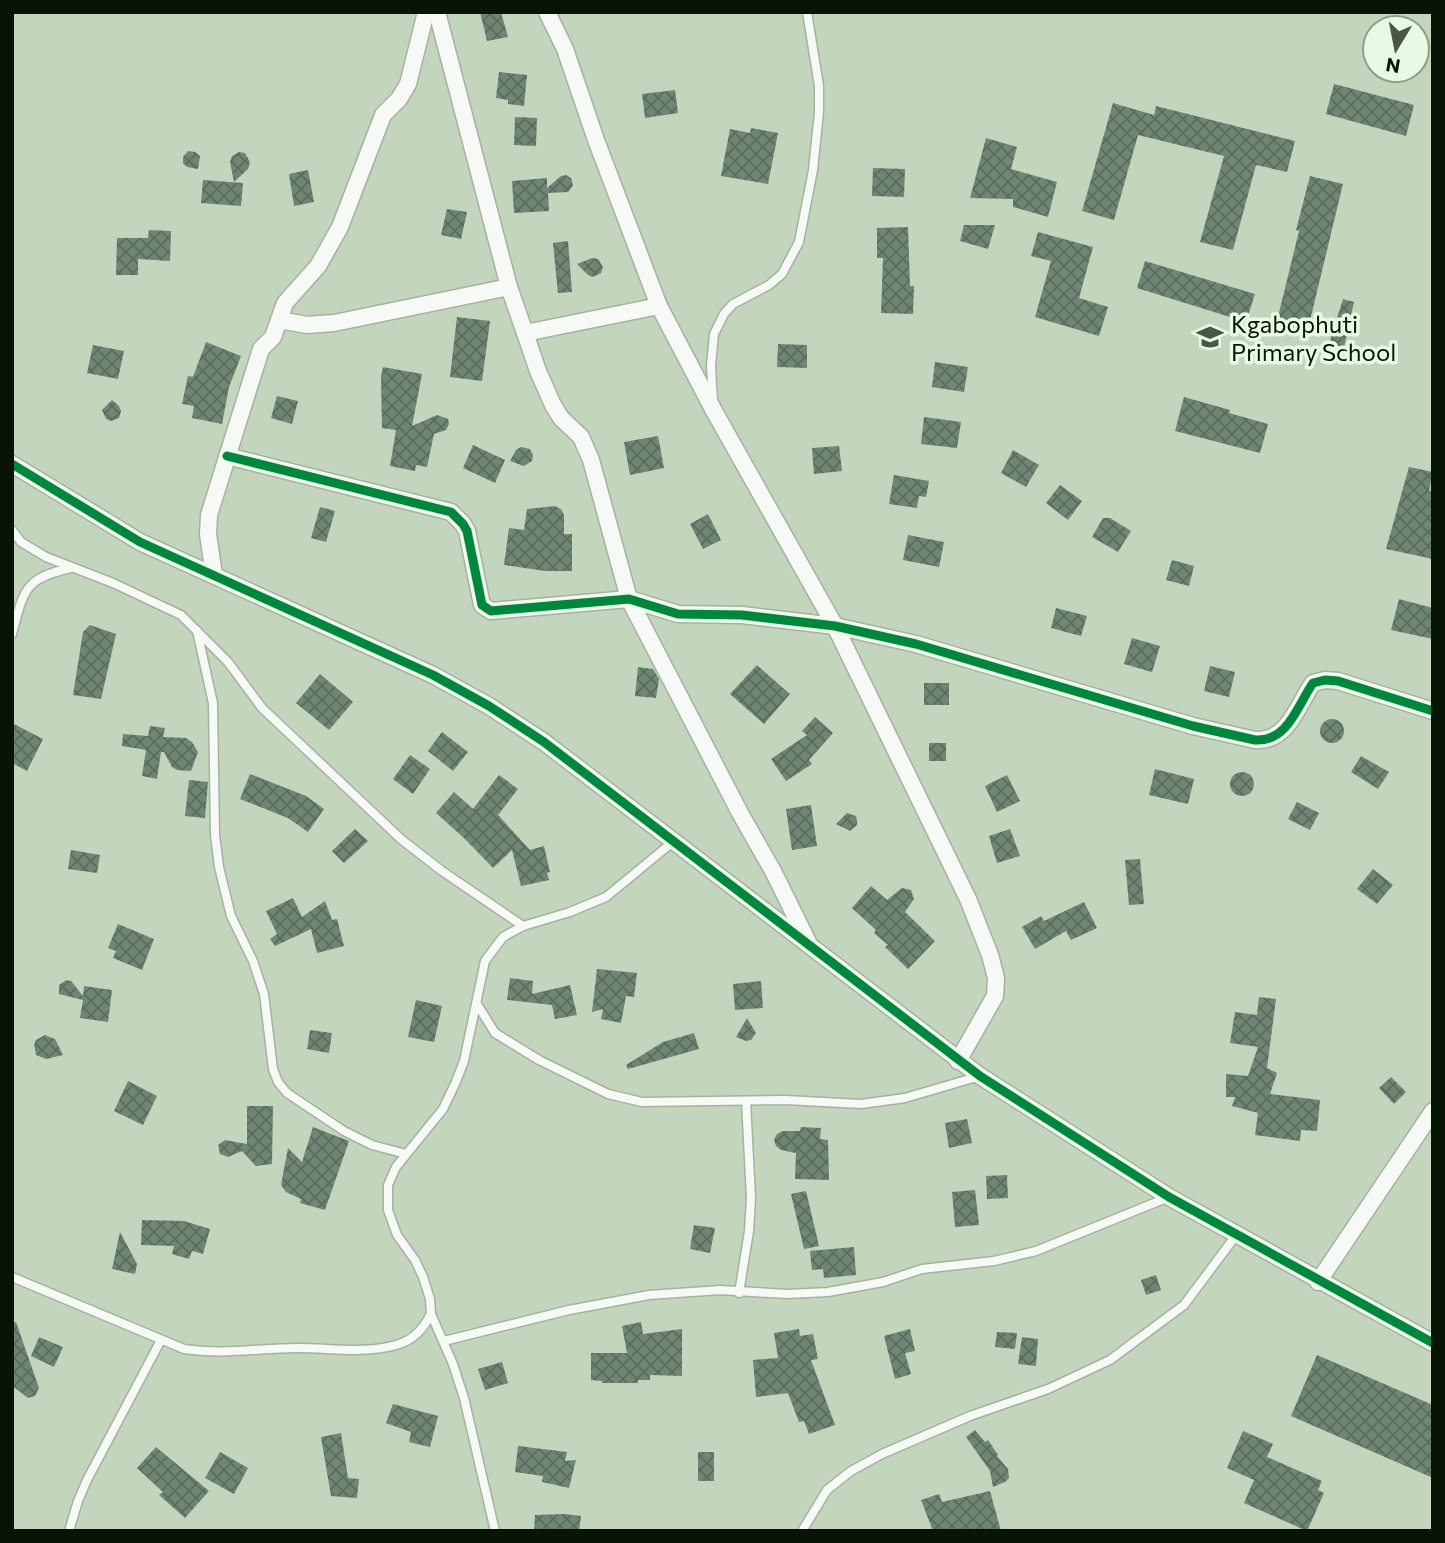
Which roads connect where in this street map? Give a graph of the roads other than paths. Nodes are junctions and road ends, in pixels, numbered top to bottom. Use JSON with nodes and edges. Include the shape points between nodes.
{"nodes":[{"id":1,"x":426,"y":12,"type":"edge"},
{"id":2,"x":437,"y":12,"type":"edge"},
{"id":3,"x":547,"y":12,"type":"edge"},
{"id":4,"x":807,"y":12,"type":"edge"},
{"id":5,"x":509,"y":287,"type":"junction"},
{"id":6,"x":659,"y":306,"type":"junction"},
{"id":7,"x":279,"y":320,"type":"junction"},
{"id":8,"x":525,"y":333,"type":"junction"},
{"id":9,"x":714,"y":411,"type":"junction"},
{"id":10,"x":227,"y":456,"type":"junction"},
{"id":11,"x":12,"y":464,"type":"edge"},
{"id":12,"x":12,"y":530,"type":"edge"},
{"id":13,"x":71,"y":568,"type":"junction"},
{"id":14,"x":214,"y":575,"type":"junction"},
{"id":15,"x":629,"y":599,"type":"junction"},
{"id":16,"x":835,"y":626,"type":"junction"},
{"id":17,"x":197,"y":631,"type":"junction"},
{"id":18,"x":12,"y":634,"type":"edge"},
{"id":19,"x":1433,"y":711,"type":"edge"},
{"id":20,"x":674,"y":841,"type":"junction"},
{"id":21,"x":523,"y":926,"type":"junction"},
{"id":22,"x":810,"y":946,"type":"junction"},
{"id":23,"x":476,"y":1003,"type":"junction"},
{"id":24,"x":958,"y":1061,"type":"junction"},
{"id":25,"x":979,"y":1076,"type":"junction"},
{"id":26,"x":747,"y":1101,"type":"junction"},
{"id":27,"x":1433,"y":1111,"type":"edge"},
{"id":28,"x":406,"y":1154,"type":"junction"},
{"id":29,"x":1169,"y":1197,"type":"junction"},
{"id":30,"x":1237,"y":1234,"type":"junction"},
{"id":31,"x":12,"y":1276,"type":"edge"},
{"id":32,"x":1318,"y":1282,"type":"junction"},
{"id":33,"x":739,"y":1293,"type":"junction"},
{"id":34,"x":431,"y":1314,"type":"junction"},
{"id":35,"x":161,"y":1340,"type":"junction"},
{"id":36,"x":444,"y":1341,"type":"junction"},
{"id":37,"x":1433,"y":1343,"type":"edge"},
{"id":38,"x":69,"y":1531,"type":"edge"},
{"id":39,"x":495,"y":1531,"type":"edge"},
{"id":40,"x":802,"y":1531,"type":"edge"}],
"edges":[{"from":1,"to":7,"type":"street","via":[[408,84],[383,115],[340,228],[318,266],[285,303]]},
{"from":2,"to":5,"type":"street"},
{"from":3,"to":6,"type":"street","via":[[565,49]]},
{"from":4,"to":9,"type":"lane","via":[[819,112],[799,242],[782,274],[724,314],[715,334],[711,366]]},
{"from":5,"to":7,"type":"street","via":[[334,323]]},
{"from":5,"to":8,"type":"street"},
{"from":6,"to":8,"type":"street"},
{"from":6,"to":9,"type":"street"},
{"from":7,"to":10,"type":"street","via":[[273,337],[261,349]]},
{"from":8,"to":15,"type":"street","via":[[553,405],[581,437],[591,460]]},
{"from":9,"to":16,"type":"street"},
{"from":10,"to":14,"type":"street","via":[[208,525]]},
{"from":10,"to":15,"type":"street","via":[[451,512],[467,531],[482,605],[491,611]]},
{"from":11,"to":14,"type":"street","via":[[140,542]]},
{"from":12,"to":13,"type":"lane","via":[[21,542]]},
{"from":13,"to":17,"type":"lane","via":[[158,602]]},
{"from":13,"to":18,"type":"lane","via":[[46,573],[27,588]]},
{"from":14,"to":20,"type":"street","via":[[388,653],[489,706]]},
{"from":15,"to":16,"type":"street","via":[[678,614],[742,615]]},
{"from":15,"to":22,"type":"street"},
{"from":16,"to":19,"type":"street","via":[[916,644],[1255,740],[1265,741],[1284,731],[1313,683],[1325,680]]},
{"from":16,"to":24,"type":"street","via":[[968,899],[993,967],[995,996]]},
{"from":17,"to":21,"type":"lane","via":[[228,662],[262,708],[402,840]]},
{"from":17,"to":28,"type":"lane","via":[[213,703],[219,867],[231,916],[264,994],[278,1082],[344,1132]]},
{"from":20,"to":21,"type":"lane","via":[[606,897]]},
{"from":20,"to":22,"type":"street"},
{"from":21,"to":23,"type":"lane","via":[[503,937],[485,961]]},
{"from":22,"to":24,"type":"street"},
{"from":23,"to":26,"type":"lane","via":[[495,1033],[608,1094],[642,1102]]},
{"from":23,"to":28,"type":"lane","via":[[456,1084],[443,1110]]},
{"from":24,"to":25,"type":"street"},
{"from":25,"to":26,"type":"lane","via":[[861,1104]]},
{"from":25,"to":29,"type":"street"},
{"from":26,"to":33,"type":"lane","via":[[751,1198]]},
{"from":27,"to":32,"type":"street"},
{"from":28,"to":34,"type":"lane","via":[[388,1185],[388,1210],[397,1235],[423,1277]]},
{"from":29,"to":30,"type":"street"},
{"from":29,"to":33,"type":"lane","via":[[1035,1251],[994,1261],[922,1269],[828,1292]]},
{"from":30,"to":32,"type":"street"},
{"from":30,"to":40,"type":"lane","via":[[1184,1305],[1120,1353],[1048,1390],[970,1416],[851,1471],[828,1489]]},
{"from":31,"to":35,"type":"lane"},
{"from":32,"to":37,"type":"street"},
{"from":33,"to":36,"type":"lane","via":[[649,1294]]},
{"from":34,"to":35,"type":"lane","via":[[421,1332],[398,1345],[364,1351],[297,1348],[212,1353]]},
{"from":34,"to":36,"type":"lane"},
{"from":35,"to":38,"type":"lane","via":[[87,1480]]},
{"from":36,"to":39,"type":"lane","via":[[464,1398]]}]}
